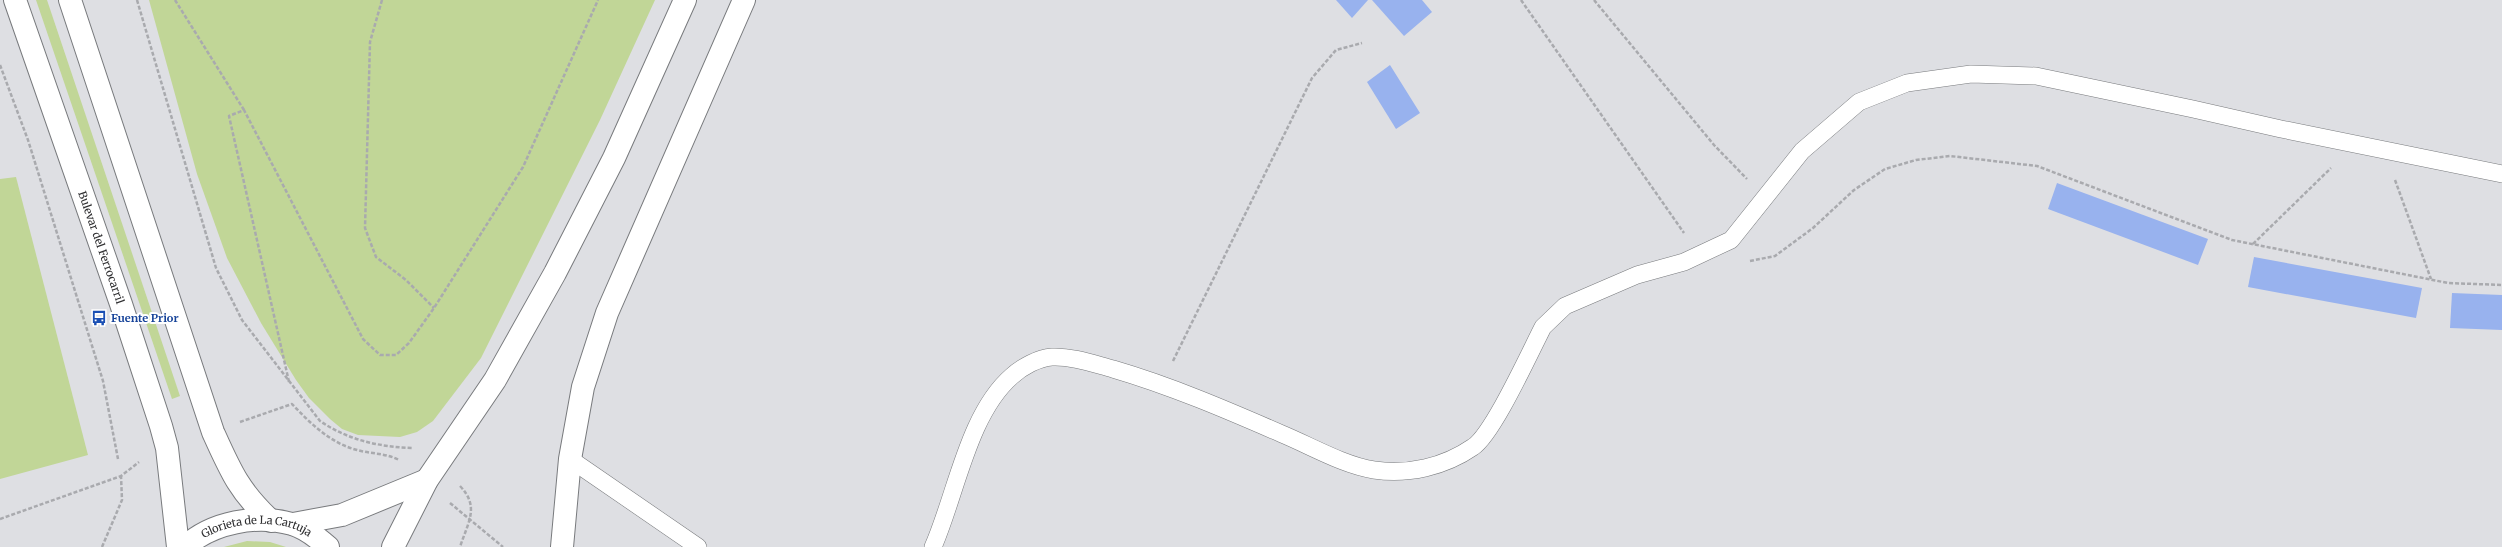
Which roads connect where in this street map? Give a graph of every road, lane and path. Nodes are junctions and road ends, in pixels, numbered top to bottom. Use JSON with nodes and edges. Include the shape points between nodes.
{"nodes":[{"id":1,"x":15,"y":0,"type":"edge"},
{"id":2,"x":70,"y":0,"type":"edge"},
{"id":3,"x":137,"y":0,"type":"edge"},
{"id":4,"x":175,"y":0,"type":"edge"},
{"id":5,"x":382,"y":0,"type":"edge"},
{"id":6,"x":598,"y":0,"type":"edge"},
{"id":7,"x":685,"y":0,"type":"edge"},
{"id":8,"x":744,"y":0,"type":"edge"},
{"id":9,"x":1521,"y":0,"type":"edge"},
{"id":10,"x":1594,"y":0,"type":"edge"},
{"id":11,"x":1362,"y":43,"type":"dead end"},
{"id":12,"x":0,"y":65,"type":"edge"},
{"id":13,"x":244,"y":110,"type":"junction"},
{"id":14,"x":2357,"y":143,"type":"junction"},
{"id":15,"x":2383,"y":149,"type":"junction"},
{"id":16,"x":2502,"y":174,"type":"edge"},
{"id":17,"x":1765,"y":198,"type":"junction"},
{"id":18,"x":2253,"y":244,"type":"junction"},
{"id":19,"x":1699,"y":256,"type":"junction"},
{"id":20,"x":1746,"y":262,"type":"dead end"},
{"id":21,"x":2431,"y":279,"type":"junction"},
{"id":22,"x":2502,"y":285,"type":"edge"},
{"id":23,"x":434,"y":308,"type":"junction"},
{"id":24,"x":288,"y":382,"type":"junction"},
{"id":25,"x":1161,"y":384,"type":"junction"},
{"id":26,"x":232,"y":425,"type":"dead end"},
{"id":27,"x":420,"y":448,"type":"dead end"},
{"id":28,"x":145,"y":457,"type":"dead end"},
{"id":29,"x":118,"y":459,"type":"dead end"},
{"id":30,"x":570,"y":459,"type":"junction"},
{"id":31,"x":404,"y":462,"type":"dead end"},
{"id":32,"x":121,"y":476,"type":"junction"},
{"id":33,"x":427,"y":480,"type":"junction"},
{"id":34,"x":460,"y":486,"type":"dead end"},
{"id":35,"x":446,"y":499,"type":"dead end"},
{"id":36,"x":0,"y":520,"type":"edge"},
{"id":37,"x":271,"y":521,"type":"junction"},
{"id":38,"x":468,"y":521,"type":"junction"},
{"id":39,"x":293,"y":524,"type":"junction"},
{"id":40,"x":102,"y":547,"type":"edge"},
{"id":41,"x":178,"y":547,"type":"edge"},
{"id":42,"x":185,"y":547,"type":"edge"},
{"id":43,"x":328,"y":547,"type":"edge"},
{"id":44,"x":393,"y":547,"type":"edge"},
{"id":45,"x":460,"y":547,"type":"edge"},
{"id":46,"x":503,"y":547,"type":"edge"},
{"id":47,"x":562,"y":547,"type":"edge"},
{"id":48,"x":698,"y":547,"type":"edge"},
{"id":49,"x":933,"y":547,"type":"edge"}],
"edges":[{"from":1,"to":41,"type":"main road","name":"Bulevar del Ferrocarril","via":[[161,426],[167,448]]},
{"from":2,"to":37,"type":"main road","via":[[214,432],[236,480],[250,500]]},
{"from":3,"to":24,"type":"path","via":[[216,268],[242,320]]},
{"from":4,"to":13,"type":"path"},
{"from":5,"to":23,"type":"path","via":[[370,42],[365,228],[376,257],[406,280]]},
{"from":6,"to":23,"type":"path","via":[[523,167]]},
{"from":7,"to":33,"type":"main road","via":[[614,158],[555,273],[495,380]]},
{"from":8,"to":30,"type":"main road","via":[[607,313],[583,387]]},
{"from":9,"to":19,"type":"path"},
{"from":10,"to":17,"type":"path","via":[[1714,145]]},
{"from":11,"to":25,"type":"path","via":[[1336,50],[1312,78]]},
{"from":12,"to":29,"type":"path","via":[[28,140],[77,293],[103,381]]},
{"from":13,"to":23,"type":"path","via":[[363,339],[380,355],[396,355],[409,343]]},
{"from":13,"to":24,"type":"path","via":[[229,116]]},
{"from":14,"to":15,"type":"lane"},
{"from":14,"to":17,"type":"lane","via":[[2280,130],[2193,108],[2036,76],[1971,74],[1907,83],[1859,102],[1802,151]]},
{"from":14,"to":18,"type":"path"},
{"from":15,"to":16,"type":"lane"},
{"from":15,"to":21,"type":"path"},
{"from":17,"to":19,"type":"lane","via":[[1731,240]]},
{"from":18,"to":20,"type":"path","via":[[2232,240],[2037,166],[1950,156],[1916,160],[1885,169],[1854,190],[1813,228],[1776,256]]},
{"from":18,"to":21,"type":"path"},
{"from":19,"to":25,"type":"lane","via":[[1637,275],[1565,306],[1543,327],[1492,422],[1474,446],[1444,463],[1404,472],[1373,470],[1347,462]]},
{"from":21,"to":22,"type":"path","via":[[2448,283]]},
{"from":24,"to":27,"type":"path","via":[[320,421],[337,433],[367,443],[395,448]]},
{"from":25,"to":49,"type":"lane","via":[[1078,360],[1051,357],[1029,364],[1012,376],[984,414]]},
{"from":26,"to":31,"type":"path","via":[[292,404],[314,426],[331,438],[356,450],[394,457]]},
{"from":28,"to":32,"type":"path"},
{"from":30,"to":47,"type":"main road"},
{"from":30,"to":48,"type":"lane"},
{"from":32,"to":36,"type":"path"},
{"from":32,"to":40,"type":"path","via":[[122,500]]},
{"from":33,"to":39,"type":"main road","via":[[342,515]]},
{"from":33,"to":44,"type":"main road"},
{"from":34,"to":38,"type":"path","via":[[470,497],[472,507]]},
{"from":35,"to":38,"type":"path"},
{"from":37,"to":39,"type":"main road","name":"Glorieta de La Cartuja"},
{"from":37,"to":42,"type":"main road","name":"Glorieta de La Cartuja","via":[[246,520],[223,525]]},
{"from":38,"to":45,"type":"path"},
{"from":38,"to":46,"type":"path"},
{"from":39,"to":43,"type":"main road","name":"Glorieta de La Cartuja","via":[[312,534]]}]}
